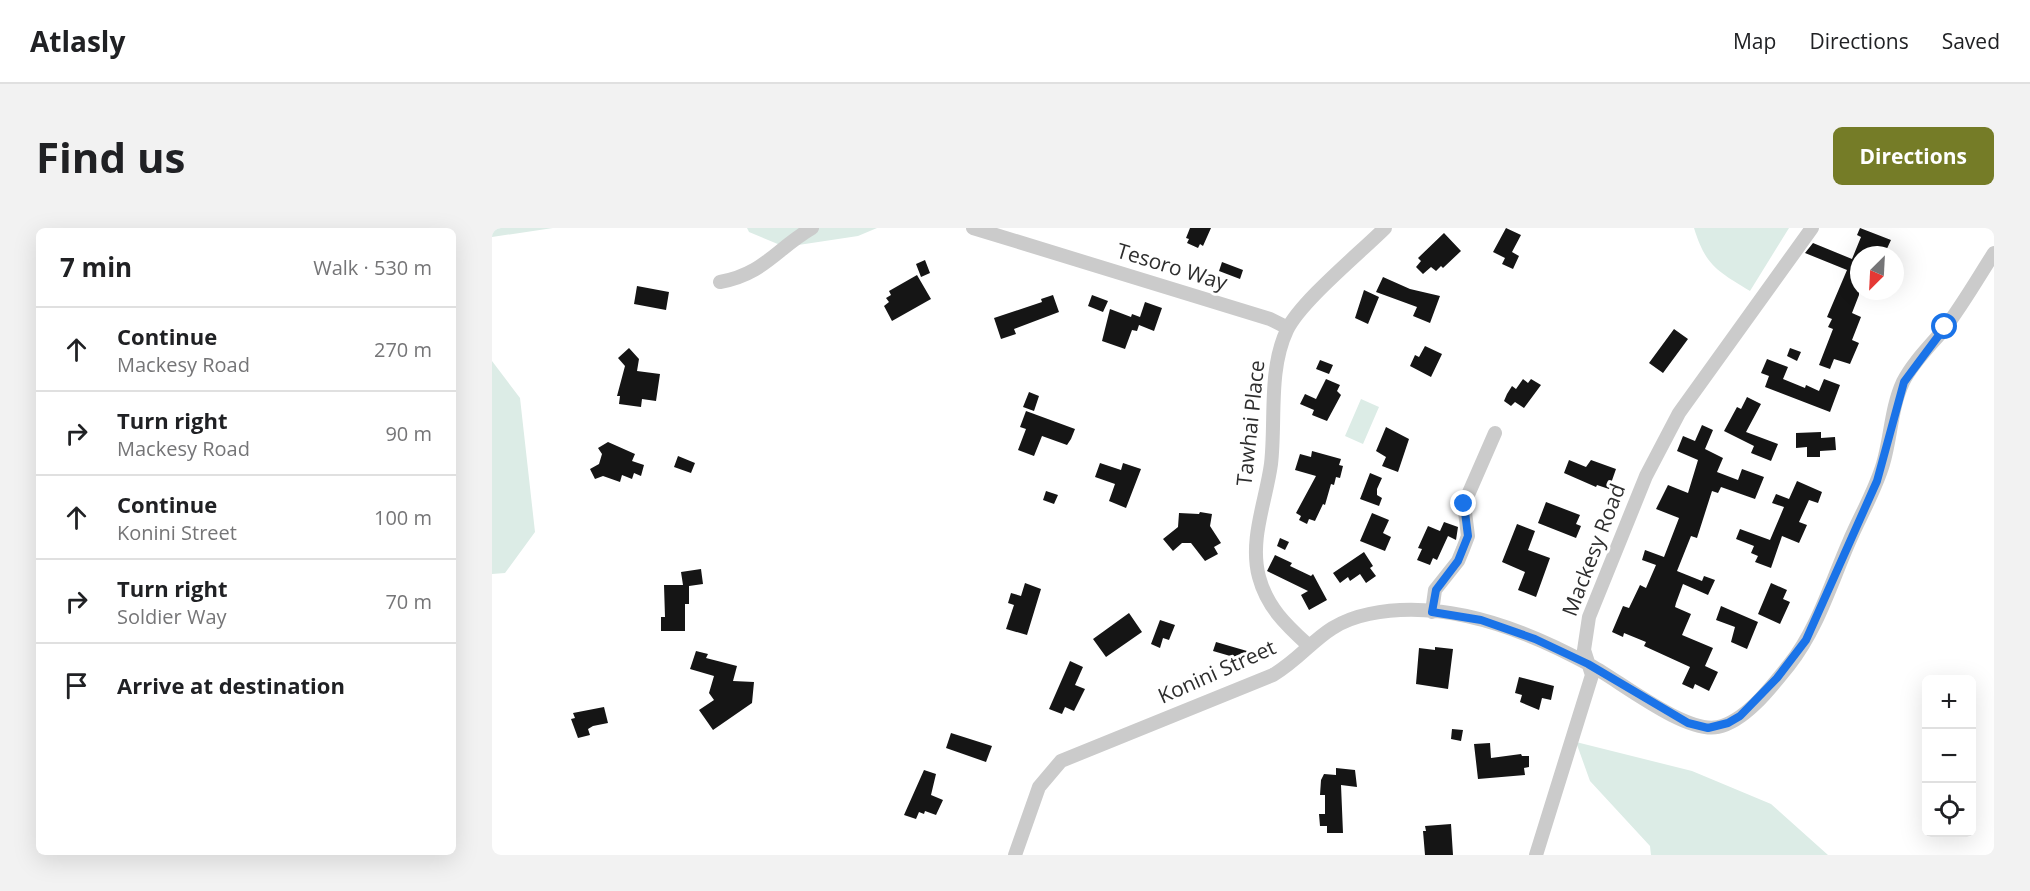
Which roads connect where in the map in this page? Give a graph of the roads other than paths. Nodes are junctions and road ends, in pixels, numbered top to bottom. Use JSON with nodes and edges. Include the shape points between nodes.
{"nodes":[{"id":1,"x":812,"y":228,"type":"edge"},
{"id":2,"x":973,"y":228,"type":"edge"},
{"id":3,"x":1385,"y":228,"type":"edge"},
{"id":4,"x":1812,"y":228,"type":"edge"},
{"id":5,"x":1994,"y":252,"type":"edge"},
{"id":6,"x":720,"y":282,"type":"dead end"},
{"id":7,"x":1288,"y":328,"type":"junction"},
{"id":8,"x":1494,"y":433,"type":"dead end"},
{"id":9,"x":1432,"y":612,"type":"junction"},
{"id":10,"x":1308,"y":645,"type":"junction"},
{"id":11,"x":1588,"y":664,"type":"junction"},
{"id":12,"x":1015,"y":855,"type":"edge"},
{"id":13,"x":1536,"y":855,"type":"edge"}],
"edges":[{"from":1,"to":6,"type":"street","via":[[789,241],[768,263],[749,275]]},
{"from":2,"to":7,"type":"street","name":"Tesoro Way","via":[[1270,319]]},
{"from":3,"to":7,"type":"street","name":"Tawhai Place","via":[[1301,310]]},
{"from":4,"to":11,"type":"street","name":"Mackesy Road","via":[[1679,413],[1646,476],[1589,617],[1584,650]]},
{"from":5,"to":11,"type":"street","via":[[1904,382],[1880,473],[1812,627],[1788,666],[1754,702],[1728,723],[1708,728],[1696,726]]},
{"from":7,"to":10,"type":"street","name":"Tawhai Place","via":[[1277,369],[1271,464],[1256,541],[1256,561],[1266,597],[1280,620]]},
{"from":8,"to":9,"type":"street","via":[[1464,504],[1466,543],[1436,590]]},
{"from":9,"to":10,"type":"street","name":"Konini Street","via":[[1368,614],[1336,624]]},
{"from":9,"to":11,"type":"street","name":"Konini Street","via":[[1517,631]]},
{"from":10,"to":12,"type":"street","name":"Konini Street","via":[[1273,675],[1061,761],[1039,787]]},
{"from":11,"to":13,"type":"street","name":"Mackesy Road","via":[[1592,675]]}]}
